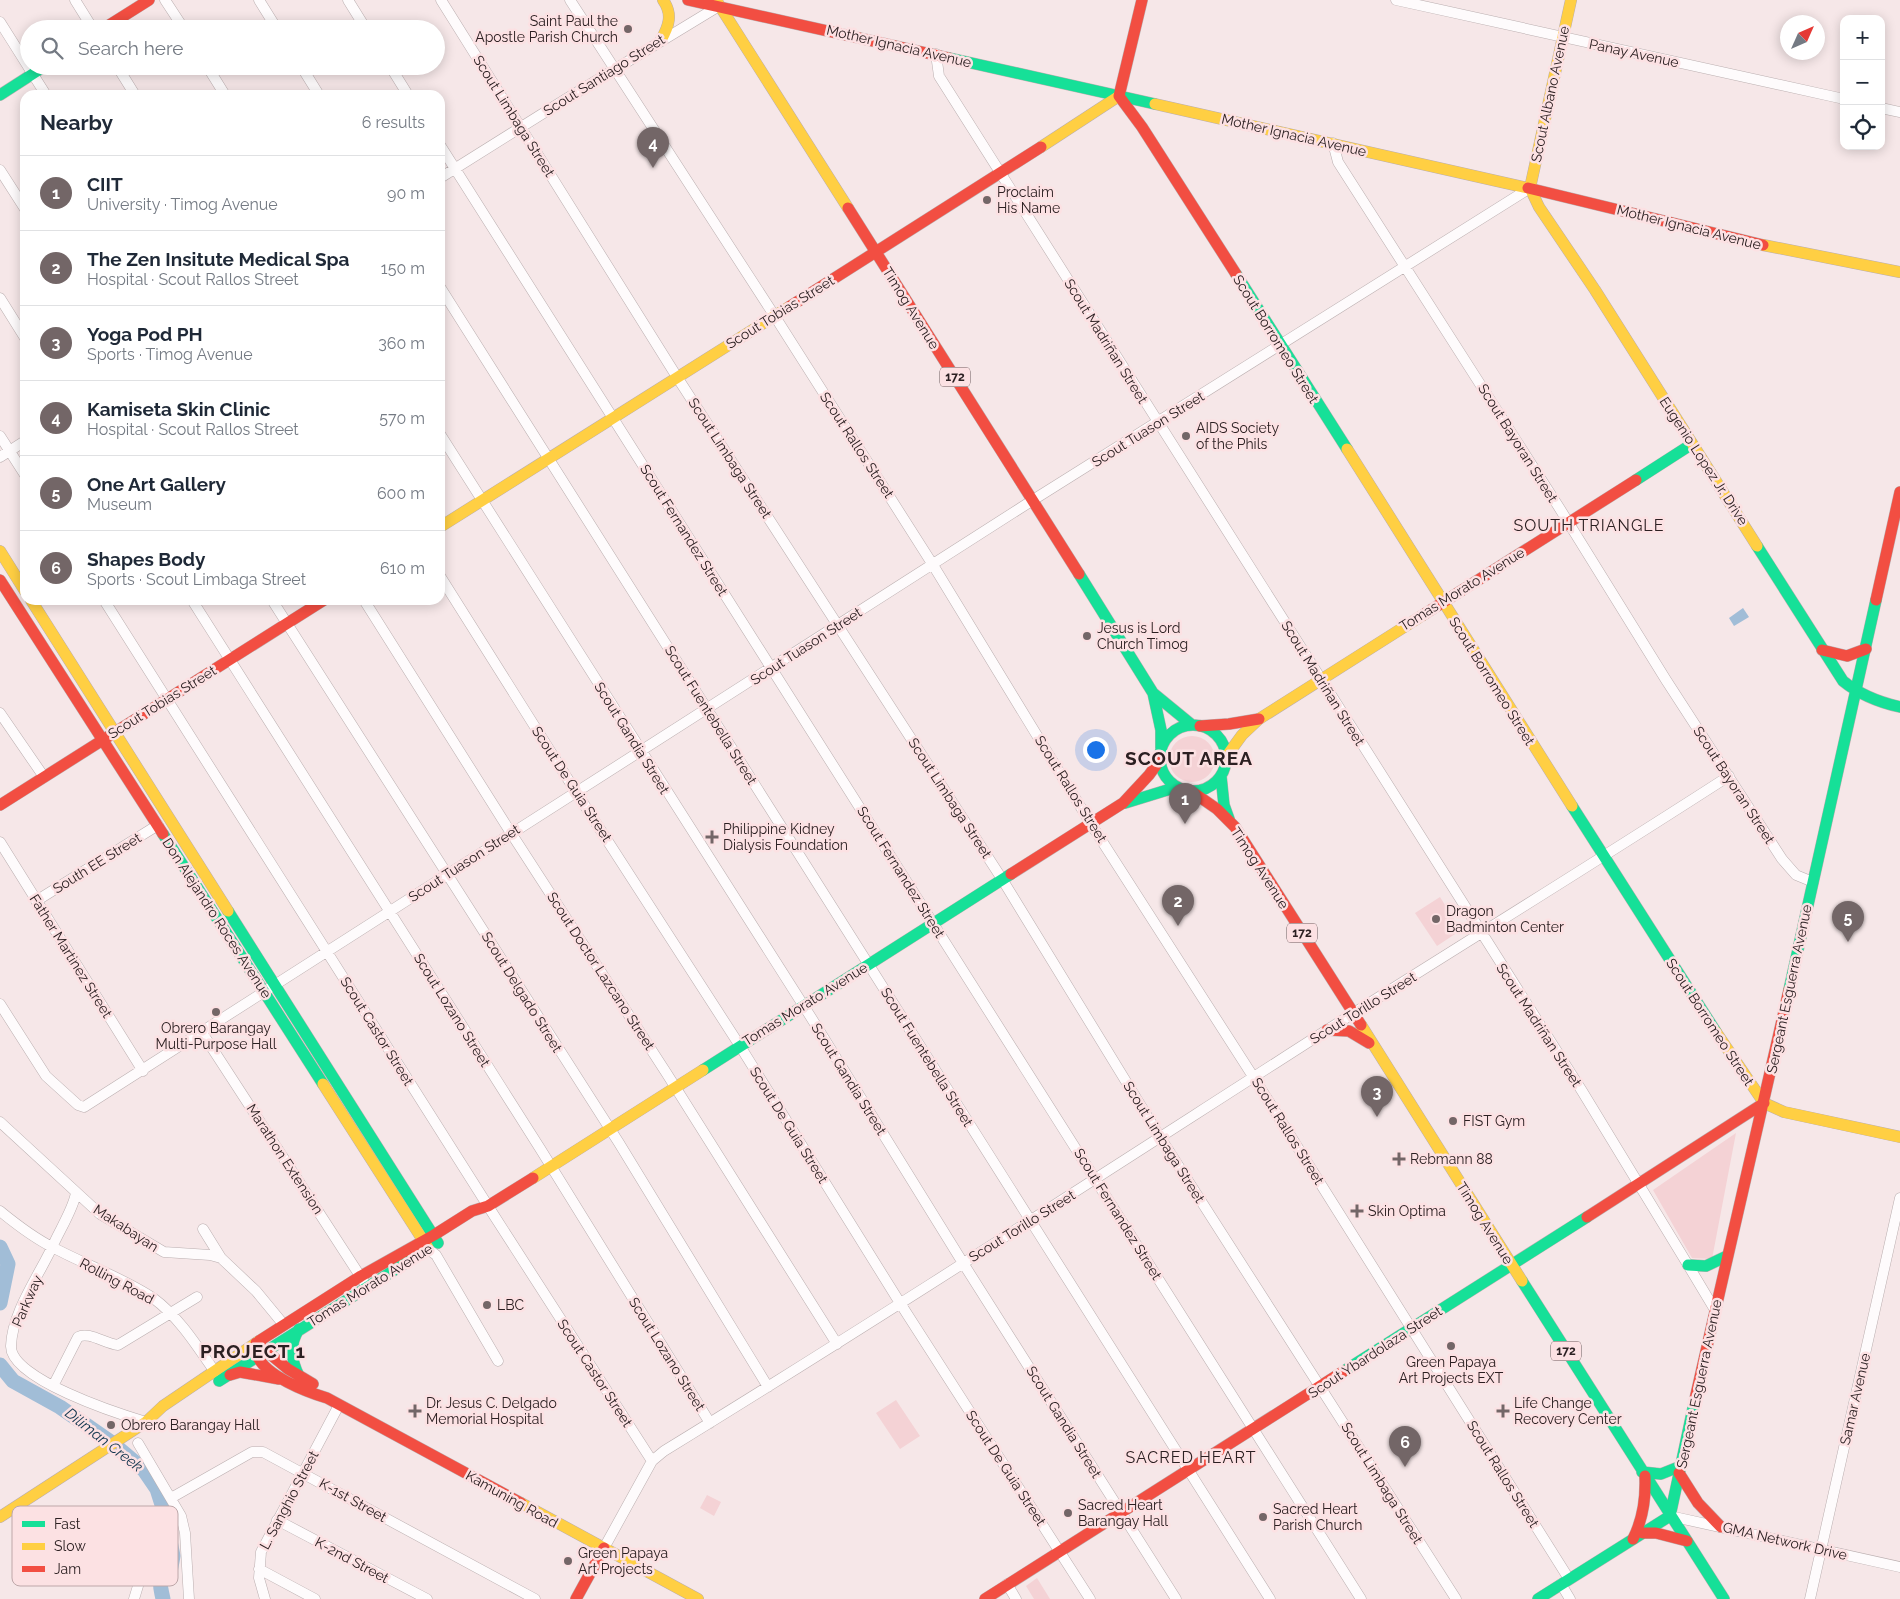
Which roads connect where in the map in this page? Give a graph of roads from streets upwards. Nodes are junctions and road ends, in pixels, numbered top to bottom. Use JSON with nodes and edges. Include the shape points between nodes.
{"nodes":[{"id":1,"x":75,"y":0,"type":"edge"},
{"id":2,"x":149,"y":0,"type":"edge"},
{"id":3,"x":165,"y":0,"type":"edge"},
{"id":4,"x":259,"y":0,"type":"edge"},
{"id":5,"x":348,"y":0,"type":"edge"},
{"id":6,"x":441,"y":0,"type":"edge"},
{"id":7,"x":570,"y":0,"type":"edge"},
{"id":8,"x":663,"y":0,"type":"edge"},
{"id":9,"x":688,"y":0,"type":"edge"},
{"id":10,"x":1142,"y":0,"type":"edge"},
{"id":11,"x":1396,"y":0,"type":"edge"},
{"id":12,"x":1570,"y":0,"type":"edge"},
{"id":13,"x":718,"y":3,"type":"edge"},
{"id":14,"x":87,"y":20,"type":"edge"},
{"id":15,"x":117,"y":20,"type":"edge"},
{"id":16,"x":178,"y":20,"type":"edge"},
{"id":17,"x":271,"y":20,"type":"edge"},
{"id":18,"x":360,"y":20,"type":"edge"},
{"id":19,"x":0,"y":22,"type":"edge"},
{"id":20,"x":1562,"y":38,"type":"junction"},
{"id":21,"x":661,"y":40,"type":"junction"},
{"id":22,"x":20,"y":54,"type":"edge"},
{"id":23,"x":936,"y":54,"type":"junction"},
{"id":24,"x":614,"y":69,"type":"junction"},
{"id":25,"x":31,"y":75,"type":"edge"},
{"id":26,"x":34,"y":75,"type":"edge"},
{"id":27,"x":123,"y":75,"type":"edge"},
{"id":28,"x":213,"y":75,"type":"edge"},
{"id":29,"x":307,"y":75,"type":"edge"},
{"id":30,"x":396,"y":75,"type":"edge"},
{"id":31,"x":43,"y":90,"type":"edge"},
{"id":32,"x":132,"y":90,"type":"edge"},
{"id":33,"x":222,"y":90,"type":"edge"},
{"id":34,"x":316,"y":90,"type":"edge"},
{"id":35,"x":405,"y":90,"type":"edge"},
{"id":36,"x":0,"y":94,"type":"edge"},
{"id":37,"x":1119,"y":96,"type":"junction"},
{"id":38,"x":1840,"y":98,"type":"edge"},
{"id":39,"x":1164,"y":106,"type":"junction"},
{"id":40,"x":1885,"y":109,"type":"edge"},
{"id":41,"x":1900,"y":112,"type":"edge"},
{"id":42,"x":521,"y":127,"type":"junction"},
{"id":43,"x":1142,"y":127,"type":"junction"},
{"id":44,"x":1333,"y":143,"type":"junction"},
{"id":45,"x":445,"y":153,"type":"edge"},
{"id":46,"x":455,"y":169,"type":"junction"},
{"id":47,"x":0,"y":170,"type":"edge"},
{"id":48,"x":1000,"y":173,"type":"junction"},
{"id":49,"x":445,"y":175,"type":"edge"},
{"id":50,"x":1530,"y":188,"type":"junction"},
{"id":51,"x":1566,"y":197,"type":"junction"},
{"id":52,"x":20,"y":201,"type":"edge"},
{"id":53,"x":1550,"y":222,"type":"junction"},
{"id":54,"x":875,"y":252,"type":"junction"},
{"id":55,"x":1405,"y":267,"type":"junction"},
{"id":56,"x":1900,"y":272,"type":"edge"},
{"id":57,"x":445,"y":295,"type":"edge"},
{"id":58,"x":0,"y":298,"type":"edge"},
{"id":59,"x":774,"y":315,"type":"junction"},
{"id":60,"x":20,"y":330,"type":"edge"},
{"id":61,"x":1280,"y":346,"type":"junction"},
{"id":62,"x":677,"y":377,"type":"junction"},
{"id":63,"x":612,"y":418,"type":"junction"},
{"id":64,"x":1157,"y":422,"type":"junction"},
{"id":65,"x":0,"y":436,"type":"edge"},
{"id":66,"x":445,"y":442,"type":"edge"},
{"id":67,"x":20,"y":444,"type":"edge"},
{"id":68,"x":1692,"y":444,"type":"junction"},
{"id":69,"x":9,"y":451,"type":"junction"},
{"id":70,"x":0,"y":457,"type":"edge"},
{"id":71,"x":550,"y":459,"type":"junction"},
{"id":72,"x":20,"y":468,"type":"edge"},
{"id":73,"x":1900,"y":492,"type":"edge"},
{"id":74,"x":482,"y":500,"type":"junction"},
{"id":75,"x":1033,"y":500,"type":"junction"},
{"id":76,"x":1568,"y":522,"type":"junction"},
{"id":77,"x":445,"y":524,"type":"edge"},
{"id":78,"x":0,"y":551,"type":"edge"},
{"id":79,"x":933,"y":564,"type":"junction"},
{"id":80,"x":0,"y":580,"type":"edge"},
{"id":81,"x":20,"y":583,"type":"edge"},
{"id":82,"x":445,"y":584,"type":"edge"},
{"id":83,"x":1443,"y":601,"type":"junction"},
{"id":84,"x":34,"y":605,"type":"edge"},
{"id":85,"x":107,"y":605,"type":"edge"},
{"id":86,"x":195,"y":605,"type":"edge"},
{"id":87,"x":275,"y":605,"type":"edge"},
{"id":88,"x":316,"y":605,"type":"edge"},
{"id":89,"x":367,"y":605,"type":"edge"},
{"id":90,"x":287,"y":623,"type":"junction"},
{"id":91,"x":838,"y":625,"type":"junction"},
{"id":92,"x":1866,"y":649,"type":"junction"},
{"id":93,"x":1822,"y":650,"type":"junction"},
{"id":94,"x":229,"y":660,"type":"junction"},
{"id":95,"x":771,"y":668,"type":"junction"},
{"id":96,"x":1320,"y":679,"type":"junction"},
{"id":97,"x":1856,"y":692,"type":"junction"},
{"id":98,"x":1153,"y":693,"type":"junction"},
{"id":99,"x":167,"y":699,"type":"junction"},
{"id":100,"x":1900,"y":707,"type":"edge"},
{"id":101,"x":707,"y":709,"type":"junction"},
{"id":102,"x":0,"y":713,"type":"edge"},
{"id":103,"x":1259,"y":719,"type":"junction"},
{"id":104,"x":1196,"y":726,"type":"junction"},
{"id":105,"x":115,"y":732,"type":"junction"},
{"id":106,"x":103,"y":739,"type":"junction"},
{"id":107,"x":640,"y":751,"type":"junction"},
{"id":108,"x":1161,"y":754,"type":"junction"},
{"id":109,"x":1226,"y":758,"type":"junction"},
{"id":110,"x":1221,"y":776,"type":"junction"},
{"id":111,"x":1729,"y":776,"type":"junction"},
{"id":112,"x":44,"y":777,"type":"junction"},
{"id":113,"x":1177,"y":787,"type":"junction"},
{"id":114,"x":1191,"y":791,"type":"junction"},
{"id":115,"x":576,"y":792,"type":"junction"},
{"id":116,"x":1124,"y":803,"type":"junction"},
{"id":117,"x":0,"y":805,"type":"edge"},
{"id":118,"x":1230,"y":822,"type":"junction"},
{"id":119,"x":1092,"y":824,"type":"junction"},
{"id":120,"x":158,"y":825,"type":"junction"},
{"id":121,"x":512,"y":833,"type":"junction"},
{"id":122,"x":0,"y":842,"type":"edge"},
{"id":123,"x":1604,"y":857,"type":"junction"},
{"id":124,"x":447,"y":874,"type":"junction"},
{"id":125,"x":1002,"y":879,"type":"junction"},
{"id":126,"x":1813,"y":882,"type":"junction"},
{"id":127,"x":36,"y":901,"type":"junction"},
{"id":128,"x":389,"y":911,"type":"junction"},
{"id":129,"x":934,"y":923,"type":"junction"},
{"id":130,"x":1482,"y":934,"type":"junction"},
{"id":131,"x":326,"y":951,"type":"junction"},
{"id":132,"x":870,"y":964,"type":"junction"},
{"id":133,"x":276,"y":985,"type":"junction"},
{"id":134,"x":265,"y":992,"type":"junction"},
{"id":135,"x":0,"y":1004,"type":"edge"},
{"id":136,"x":803,"y":1006,"type":"junction"},
{"id":137,"x":1353,"y":1014,"type":"junction"},
{"id":138,"x":1327,"y":1030,"type":"junction"},
{"id":139,"x":201,"y":1031,"type":"junction"},
{"id":140,"x":1373,"y":1045,"type":"junction"},
{"id":141,"x":740,"y":1046,"type":"junction"},
{"id":142,"x":329,"y":1069,"type":"junction"},
{"id":143,"x":143,"y":1070,"type":"junction"},
{"id":144,"x":318,"y":1076,"type":"junction"},
{"id":145,"x":1254,"y":1078,"type":"junction"},
{"id":146,"x":676,"y":1087,"type":"junction"},
{"id":147,"x":1764,"y":1103,"type":"junction"},
{"id":148,"x":0,"y":1122,"type":"edge"},
{"id":149,"x":609,"y":1129,"type":"junction"},
{"id":150,"x":1160,"y":1137,"type":"junction"},
{"id":151,"x":1900,"y":1137,"type":"edge"},
{"id":152,"x":551,"y":1166,"type":"junction"},
{"id":153,"x":1096,"y":1179,"type":"junction"},
{"id":154,"x":1638,"y":1184,"type":"junction"},
{"id":155,"x":76,"y":1192,"type":"junction"},
{"id":156,"x":1900,"y":1198,"type":"edge"},
{"id":157,"x":488,"y":1206,"type":"junction"},
{"id":158,"x":0,"y":1211,"type":"edge"},
{"id":159,"x":407,"y":1215,"type":"junction"},
{"id":160,"x":1029,"y":1220,"type":"junction"},
{"id":161,"x":203,"y":1229,"type":"dead end"},
{"id":162,"x":432,"y":1244,"type":"junction"},
{"id":163,"x":52,"y":1248,"type":"junction"},
{"id":164,"x":399,"y":1255,"type":"junction"},
{"id":165,"x":1727,"y":1256,"type":"junction"},
{"id":166,"x":221,"y":1258,"type":"junction"},
{"id":167,"x":963,"y":1263,"type":"junction"},
{"id":168,"x":1511,"y":1265,"type":"junction"},
{"id":169,"x":1688,"y":1265,"type":"junction"},
{"id":170,"x":361,"y":1276,"type":"junction"},
{"id":171,"x":368,"y":1287,"type":"junction"},
{"id":172,"x":197,"y":1297,"type":"dead end"},
{"id":173,"x":900,"y":1303,"type":"junction"},
{"id":174,"x":1715,"y":1310,"type":"junction"},
{"id":175,"x":171,"y":1314,"type":"junction"},
{"id":176,"x":284,"y":1325,"type":"junction"},
{"id":177,"x":1412,"y":1328,"type":"junction"},
{"id":178,"x":299,"y":1329,"type":"junction"},
{"id":179,"x":256,"y":1343,"type":"junction"},
{"id":180,"x":836,"y":1344,"type":"junction"},
{"id":181,"x":261,"y":1352,"type":"junction"},
{"id":182,"x":498,"y":1361,"type":"dead end"},
{"id":183,"x":215,"y":1372,"type":"junction"},
{"id":184,"x":227,"y":1376,"type":"junction"},
{"id":185,"x":299,"y":1376,"type":"junction"},
{"id":186,"x":284,"y":1380,"type":"junction"},
{"id":187,"x":53,"y":1386,"type":"junction"},
{"id":188,"x":1320,"y":1386,"type":"junction"},
{"id":189,"x":768,"y":1387,"type":"junction"},
{"id":190,"x":327,"y":1398,"type":"junction"},
{"id":191,"x":339,"y":1404,"type":"junction"},
{"id":192,"x":146,"y":1422,"type":"junction"},
{"id":193,"x":710,"y":1422,"type":"junction"},
{"id":194,"x":1253,"y":1429,"type":"junction"},
{"id":195,"x":138,"y":1443,"type":"dead end"},
{"id":196,"x":652,"y":1461,"type":"junction"},
{"id":197,"x":1187,"y":1470,"type":"junction"},
{"id":198,"x":1680,"y":1470,"type":"junction"},
{"id":199,"x":304,"y":1473,"type":"junction"},
{"id":200,"x":1644,"y":1474,"type":"junction"},
{"id":201,"x":171,"y":1498,"type":"junction"},
{"id":202,"x":17,"y":1506,"type":"edge"},
{"id":203,"x":175,"y":1506,"type":"edge"},
{"id":204,"x":12,"y":1509,"type":"edge"},
{"id":205,"x":178,"y":1512,"type":"edge"},
{"id":206,"x":1121,"y":1512,"type":"junction"},
{"id":207,"x":1670,"y":1516,"type":"junction"},
{"id":208,"x":0,"y":1517,"type":"edge"},
{"id":209,"x":278,"y":1520,"type":"junction"},
{"id":210,"x":1721,"y":1527,"type":"junction"},
{"id":211,"x":1638,"y":1536,"type":"junction"},
{"id":212,"x":1687,"y":1541,"type":"junction"},
{"id":213,"x":604,"y":1548,"type":"junction"},
{"id":214,"x":1822,"y":1549,"type":"junction"},
{"id":215,"x":1059,"y":1551,"type":"junction"},
{"id":216,"x":1900,"y":1567,"type":"edge"},
{"id":217,"x":259,"y":1569,"type":"junction"},
{"id":218,"x":1565,"y":1582,"type":"junction"},
{"id":219,"x":1006,"y":1584,"type":"junction"},
{"id":220,"x":138,"y":1586,"type":"edge"},
{"id":221,"x":134,"y":1599,"type":"edge"},
{"id":222,"x":188,"y":1599,"type":"edge"},
{"id":223,"x":265,"y":1599,"type":"edge"},
{"id":224,"x":315,"y":1599,"type":"edge"},
{"id":225,"x":427,"y":1599,"type":"edge"},
{"id":226,"x":534,"y":1599,"type":"edge"},
{"id":227,"x":576,"y":1599,"type":"edge"},
{"id":228,"x":698,"y":1599,"type":"edge"},
{"id":229,"x":984,"y":1599,"type":"edge"},
{"id":230,"x":1016,"y":1599,"type":"edge"},
{"id":231,"x":1090,"y":1599,"type":"edge"},
{"id":232,"x":1176,"y":1599,"type":"edge"},
{"id":233,"x":1270,"y":1599,"type":"edge"},
{"id":234,"x":1361,"y":1599,"type":"edge"},
{"id":235,"x":1456,"y":1599,"type":"edge"},
{"id":236,"x":1538,"y":1599,"type":"edge"},
{"id":237,"x":1570,"y":1599,"type":"edge"},
{"id":238,"x":1724,"y":1599,"type":"edge"},
{"id":239,"x":1810,"y":1599,"type":"edge"}],
"edges":[{"from":1,"to":14,"type":"street"},
{"from":2,"to":15,"type":"street"},
{"from":3,"to":16,"type":"street"},
{"from":4,"to":17,"type":"street"},
{"from":5,"to":18,"type":"street"},
{"from":6,"to":42,"type":"street","name":"Scout Limbaga Street"},
{"from":7,"to":24,"type":"street","name":"Scout Rallos Street"},
{"from":8,"to":21,"type":"street","via":[[670,22]]},
{"from":9,"to":13,"type":"street","name":"Mother Ignacia Avenue"},
{"from":10,"to":37,"type":"street"},
{"from":11,"to":20,"type":"street","name":"Panay Avenue"},
{"from":12,"to":20,"type":"street","name":"Scout Albano Avenue"},
{"from":13,"to":21,"type":"street","name":"Scout Santiago Street"},
{"from":13,"to":23,"type":"street","name":"Mother Ignacia Avenue"},
{"from":13,"to":54,"type":"street","name":"Timog Avenue","number":"172"},
{"from":19,"to":22,"type":"street"},
{"from":20,"to":38,"type":"street","name":"Panay Avenue"},
{"from":20,"to":50,"type":"street","name":"Scout Albano Avenue"},
{"from":21,"to":24,"type":"street","name":"Scout Santiago Street"},
{"from":23,"to":37,"type":"street","name":"Mother Ignacia Avenue"},
{"from":23,"to":48,"type":"street","name":"Scout Madriñan Street","via":[[939,76]]},
{"from":24,"to":42,"type":"street","name":"Scout Santiago Street"},
{"from":24,"to":59,"type":"street","name":"Scout Rallos Street"},
{"from":25,"to":36,"type":"street"},
{"from":26,"to":31,"type":"street"},
{"from":27,"to":32,"type":"street"},
{"from":28,"to":33,"type":"street"},
{"from":29,"to":34,"type":"street"},
{"from":30,"to":35,"type":"street"},
{"from":37,"to":39,"type":"street","name":"Mother Ignacia Avenue"},
{"from":37,"to":43,"type":"street","name":"Scout Borromeo Street"},
{"from":37,"to":48,"type":"street","name":"Scout Tobias Street"},
{"from":39,"to":43,"type":"street","via":[[1154,110]]},
{"from":39,"to":44,"type":"street","name":"Mother Ignacia Avenue"},
{"from":40,"to":41,"type":"street"},
{"from":42,"to":46,"type":"street","name":"Scout Santiago Street"},
{"from":42,"to":62,"type":"street","name":"Scout Limbaga Street"},
{"from":43,"to":61,"type":"street","name":"Scout Borromeo Street"},
{"from":44,"to":50,"type":"street","name":"Mother Ignacia Avenue"},
{"from":44,"to":55,"type":"street","name":"Scout Bayoran Street","via":[[1338,162]]},
{"from":45,"to":46,"type":"street","name":"Scout Fernandez Street"},
{"from":46,"to":49,"type":"street","name":"Scout Santiago Street"},
{"from":46,"to":63,"type":"street","name":"Scout Fernandez Street"},
{"from":47,"to":52,"type":"street"},
{"from":48,"to":54,"type":"street","name":"Scout Tobias Street"},
{"from":48,"to":64,"type":"street","name":"Scout Madriñan Street"},
{"from":50,"to":51,"type":"street","name":"Mother Ignacia Avenue"},
{"from":50,"to":53,"type":"street","name":"Eugenio Lopez Jr. Drive"},
{"from":50,"to":55,"type":"street","name":"Scout Tuason Street"},
{"from":51,"to":53,"type":"street","via":[[1553,208]]},
{"from":51,"to":56,"type":"street","name":"Mother Ignacia Avenue","via":[[1764,245]]},
{"from":53,"to":68,"type":"street","name":"Eugenio Lopez Jr. Drive"},
{"from":54,"to":59,"type":"street","name":"Scout Tobias Street"},
{"from":54,"to":75,"type":"street","name":"Timog Avenue","number":"172"},
{"from":55,"to":61,"type":"street","name":"Scout Tuason Street"},
{"from":55,"to":76,"type":"street","name":"Scout Bayoran Street"},
{"from":57,"to":71,"type":"street","name":"Scout Fuentebella Street"},
{"from":58,"to":60,"type":"street"},
{"from":59,"to":62,"type":"street","name":"Scout Tobias Street"},
{"from":59,"to":79,"type":"street","name":"Scout Rallos Street"},
{"from":61,"to":64,"type":"street","name":"Scout Tuason Street"},
{"from":61,"to":83,"type":"street","name":"Scout Borromeo Street"},
{"from":62,"to":63,"type":"street","name":"Scout Tobias Street"},
{"from":62,"to":91,"type":"street","name":"Scout Limbaga Street"},
{"from":63,"to":71,"type":"street","name":"Scout Tobias Street"},
{"from":63,"to":95,"type":"street","name":"Scout Fernandez Street"},
{"from":64,"to":75,"type":"street","name":"Scout Tuason Street"},
{"from":64,"to":96,"type":"street","name":"Scout Madriñan Street"},
{"from":65,"to":69,"type":"street"},
{"from":66,"to":74,"type":"street","name":"Scout Gandia Street"},
{"from":67,"to":69,"type":"street"},
{"from":68,"to":76,"type":"street","name":"Tomas Morato Avenue"},
{"from":68,"to":93,"type":"street","name":"Eugenio Lopez Jr. Drive"},
{"from":69,"to":70,"type":"street"},
{"from":69,"to":72,"type":"street"},
{"from":71,"to":74,"type":"street","name":"Scout Tobias Street"},
{"from":71,"to":101,"type":"street","name":"Scout Fuentebella Street"},
{"from":73,"to":92,"type":"street","name":"Sergeant Esguerra Avenue"},
{"from":74,"to":77,"type":"street","name":"Scout Tobias Street"},
{"from":74,"to":107,"type":"street","name":"Scout Gandia Street"},
{"from":75,"to":79,"type":"street","name":"Scout Tuason Street"},
{"from":75,"to":98,"type":"street","name":"Timog Avenue","number":"172"},
{"from":76,"to":83,"type":"street","name":"Tomas Morato Avenue"},
{"from":76,"to":111,"type":"street","name":"Scout Bayoran Street"},
{"from":78,"to":81,"type":"street"},
{"from":79,"to":91,"type":"street","name":"Scout Tuason Street"},
{"from":79,"to":119,"type":"street","name":"Scout Rallos Street"},
{"from":80,"to":106,"type":"street","name":"Don Alejandro Roces Avenue"},
{"from":82,"to":115,"type":"street","name":"Scout De Guia Street"},
{"from":83,"to":96,"type":"street","name":"Tomas Morato Avenue"},
{"from":83,"to":123,"type":"street","name":"Scout Borromeo Street"},
{"from":84,"to":105,"type":"street","name":"Don Alejandro Roces Avenue"},
{"from":85,"to":99,"type":"street","name":"Scout Castor Street"},
{"from":86,"to":94,"type":"street","name":"Scout Lozano Street"},
{"from":87,"to":90,"type":"street","name":"Scout Delgado Street"},
{"from":88,"to":90,"type":"street","name":"Scout Tobias Street"},
{"from":89,"to":121,"type":"street","name":"Scout Doctor Lazcano Street"},
{"from":90,"to":94,"type":"street","name":"Scout Tobias Street"},
{"from":90,"to":124,"type":"street","name":"Scout Delgado Street"},
{"from":91,"to":95,"type":"street","name":"Scout Tuason Street"},
{"from":91,"to":125,"type":"street","name":"Scout Limbaga Street"},
{"from":92,"to":93,"type":"street","via":[[1847,656]]},
{"from":92,"to":97,"type":"street","name":"Sergeant Esguerra Avenue"},
{"from":93,"to":97,"type":"street","name":"Eugenio Lopez Jr. Drive","via":[[1843,681]]},
{"from":94,"to":99,"type":"street","name":"Scout Tobias Street"},
{"from":94,"to":128,"type":"street","name":"Scout Lozano Street"},
{"from":95,"to":101,"type":"street","name":"Scout Tuason Street"},
{"from":95,"to":129,"type":"street","name":"Scout Fernandez Street"},
{"from":96,"to":103,"type":"street","name":"Tomas Morato Avenue"},
{"from":96,"to":130,"type":"street","name":"Scout Madriñan Street"},
{"from":97,"to":100,"type":"street","name":"Eugenio Lopez Jr. Drive","via":[[1871,700]]},
{"from":97,"to":126,"type":"street","name":"Sergeant Esguerra Avenue"},
{"from":98,"to":104,"type":"street","name":"Timog Avenue","number":"172"},
{"from":98,"to":108,"type":"street","name":"Timog Avenue","number":"172","via":[[1162,730]]},
{"from":99,"to":105,"type":"street","name":"Scout Tobias Street"},
{"from":99,"to":131,"type":"street","name":"Scout Castor Street"},
{"from":101,"to":107,"type":"street","name":"Scout Tuason Street"},
{"from":101,"to":132,"type":"street","name":"Scout Fuentebella Street"},
{"from":102,"to":112,"type":"street"},
{"from":103,"to":104,"type":"street","name":"Tomas Morato Avenue"},
{"from":103,"to":109,"type":"street","name":"Tomas Morato Avenue","via":[[1242,735]]},
{"from":104,"to":108,"type":"street","via":[[1173,732]]},
{"from":104,"to":109,"type":"street","number":"172","via":[[1212,732],[1219,739]]},
{"from":105,"to":106,"type":"street","name":"Scout Tobias Street"},
{"from":105,"to":133,"type":"street","name":"Don Alejandro Roces Avenue"},
{"from":106,"to":112,"type":"street","name":"Scout Tobias Street"},
{"from":106,"to":120,"type":"street","name":"Don Alejandro Roces Avenue"},
{"from":107,"to":115,"type":"street","name":"Scout Tuason Street"},
{"from":107,"to":136,"type":"street","name":"Scout Gandia Street"},
{"from":108,"to":113,"type":"street","number":"172","via":[[1165,776]]},
{"from":108,"to":116,"type":"street","name":"Tomas Morato Avenue","via":[[1150,775]]},
{"from":109,"to":110,"type":"street","number":"172"},
{"from":110,"to":114,"type":"street","via":[[1206,789]]},
{"from":110,"to":118,"type":"street","name":"Timog Avenue","number":"172"},
{"from":111,"to":123,"type":"street","name":"Scout Torillo Street"},
{"from":111,"to":126,"type":"street","name":"Scout Bayoran Street","via":[[1782,859],[1796,875]]},
{"from":112,"to":117,"type":"street","name":"Scout Tobias Street"},
{"from":113,"to":114,"type":"street","number":"172"},
{"from":113,"to":116,"type":"street","name":"Tomas Morato Avenue"},
{"from":114,"to":118,"type":"street","name":"Timog Avenue","number":"172"},
{"from":115,"to":121,"type":"street","name":"Scout Tuason Street"},
{"from":115,"to":141,"type":"street","name":"Scout De Guia Street"},
{"from":116,"to":119,"type":"street","name":"Tomas Morato Avenue"},
{"from":118,"to":137,"type":"street","name":"Timog Avenue","number":"172"},
{"from":119,"to":125,"type":"street","name":"Tomas Morato Avenue"},
{"from":119,"to":145,"type":"street","name":"Scout Rallos Street"},
{"from":120,"to":127,"type":"street","name":"South EE Street"},
{"from":120,"to":134,"type":"street","name":"Don Alejandro Roces Avenue"},
{"from":121,"to":124,"type":"street","name":"Scout Tuason Street"},
{"from":121,"to":146,"type":"street","name":"Scout Doctor Lazcano Street"},
{"from":122,"to":127,"type":"street","name":"Father Martinez Street"},
{"from":123,"to":130,"type":"street","name":"Scout Torillo Street"},
{"from":123,"to":147,"type":"street","name":"Scout Borromeo Street"},
{"from":124,"to":128,"type":"street","name":"Scout Tuason Street"},
{"from":124,"to":149,"type":"street","name":"Scout Delgado Street"},
{"from":125,"to":129,"type":"street","name":"Tomas Morato Avenue"},
{"from":125,"to":150,"type":"street","name":"Scout Limbaga Street"},
{"from":126,"to":147,"type":"street","name":"Sergeant Esguerra Avenue"},
{"from":127,"to":143,"type":"street","name":"Father Martinez Street"},
{"from":128,"to":131,"type":"street","name":"Scout Tuason Street"},
{"from":128,"to":152,"type":"street","name":"Scout Lozano Street"},
{"from":129,"to":132,"type":"street","name":"Tomas Morato Avenue"},
{"from":129,"to":153,"type":"street","name":"Scout Fernandez Street"},
{"from":130,"to":137,"type":"street","name":"Scout Torillo Street"},
{"from":130,"to":154,"type":"street","name":"Scout Madriñan Street"},
{"from":131,"to":133,"type":"street","name":"Scout Tuason Street"},
{"from":131,"to":157,"type":"street","name":"Scout Castor Street"},
{"from":132,"to":136,"type":"street","name":"Tomas Morato Avenue"},
{"from":132,"to":160,"type":"street","name":"Scout Fuentebella Street"},
{"from":133,"to":134,"type":"street","name":"Scout Tuason Street"},
{"from":133,"to":142,"type":"street","name":"Don Alejandro Roces Avenue"},
{"from":134,"to":139,"type":"street","name":"Scout Tuason Street"},
{"from":134,"to":144,"type":"street","name":"Don Alejandro Roces Avenue"},
{"from":135,"to":143,"type":"street","name":"Scout Tuason Street","via":[[46,1076],[78,1105],[84,1107]]},
{"from":136,"to":141,"type":"street","name":"Tomas Morato Avenue"},
{"from":136,"to":167,"type":"street","name":"Scout Gandia Street"},
{"from":137,"to":138,"type":"street","name":"Scout Torillo Street"},
{"from":137,"to":140,"type":"street","name":"Timog Avenue","number":"172"},
{"from":138,"to":140,"type":"street","via":[[1352,1032]]},
{"from":138,"to":145,"type":"street","name":"Scout Torillo Street"},
{"from":139,"to":143,"type":"street","name":"Scout Tuason Street"},
{"from":139,"to":170,"type":"street","name":"Marathon Extension"},
{"from":140,"to":168,"type":"street","name":"Timog Avenue","number":"172"},
{"from":141,"to":146,"type":"street","name":"Tomas Morato Avenue"},
{"from":141,"to":173,"type":"street","name":"Scout De Guia Street"},
{"from":142,"to":144,"type":"street"},
{"from":142,"to":162,"type":"street","name":"Don Alejandro Roces Avenue"},
{"from":144,"to":159,"type":"street","name":"Don Alejandro Roces Avenue"},
{"from":145,"to":150,"type":"street","name":"Scout Torillo Street"},
{"from":145,"to":177,"type":"street","name":"Scout Rallos Street"},
{"from":146,"to":149,"type":"street","name":"Tomas Morato Avenue"},
{"from":146,"to":180,"type":"street","name":"Scout Doctor Lazcano Street"},
{"from":147,"to":151,"type":"street","via":[[1784,1112]]},
{"from":147,"to":154,"type":"street","name":"Scout Ybardolaza Street"},
{"from":147,"to":165,"type":"street","name":"Sergeant Esguerra Avenue"},
{"from":148,"to":155,"type":"street","name":"Makabayan"},
{"from":149,"to":152,"type":"street","name":"Tomas Morato Avenue"},
{"from":149,"to":189,"type":"street","name":"Scout Delgado Street"},
{"from":150,"to":153,"type":"street","name":"Scout Torillo Street"},
{"from":150,"to":188,"type":"street","name":"Scout Limbaga Street"},
{"from":152,"to":157,"type":"street","name":"Tomas Morato Avenue"},
{"from":152,"to":193,"type":"street","name":"Scout Lozano Street"},
{"from":153,"to":160,"type":"street","name":"Scout Torillo Street"},
{"from":153,"to":194,"type":"street","name":"Scout Fernandez Street"},
{"from":154,"to":168,"type":"street","name":"Scout Ybardolaza Street"},
{"from":154,"to":169,"type":"street","name":"Scout Madriñan Street"},
{"from":155,"to":163,"type":"street","name":"Parkway"},
{"from":155,"to":166,"type":"street","name":"Makabayan","via":[[100,1214],[159,1250]]},
{"from":156,"to":214,"type":"street","name":"Samar Avenue"},
{"from":157,"to":162,"type":"street","name":"Tomas Morato Avenue","via":[[472,1211]]},
{"from":157,"to":196,"type":"street","name":"Scout Castor Street"},
{"from":158,"to":163,"type":"street","name":"Rolling Road"},
{"from":159,"to":162,"type":"street","name":"Don Alejandro Roces Avenue"},
{"from":159,"to":164,"type":"street","via":[[409,1230]]},
{"from":160,"to":167,"type":"street","name":"Scout Torillo Street"},
{"from":160,"to":197,"type":"street","name":"Scout Fuentebella Street"},
{"from":161,"to":166,"type":"street"},
{"from":162,"to":164,"type":"street","name":"Tomas Morato Avenue"},
{"from":162,"to":171,"type":"street","name":"Tomas Morato Avenue"},
{"from":162,"to":182,"type":"street","name":"Don Alejandro Roces Avenue"},
{"from":163,"to":175,"type":"street","name":"Rolling Road","via":[[129,1285],[154,1299]]},
{"from":163,"to":187,"type":"street","name":"Parkway","via":[[19,1312],[11,1347],[19,1364]]},
{"from":164,"to":170,"type":"street","name":"Tomas Morato Avenue"},
{"from":165,"to":169,"type":"street","via":[[1706,1266]]},
{"from":165,"to":174,"type":"street","name":"Sergeant Esguerra Avenue"},
{"from":166,"to":176,"type":"street","via":[[256,1291]]},
{"from":167,"to":173,"type":"street","name":"Scout Torillo Street"},
{"from":167,"to":206,"type":"street","name":"Scout Gandia Street"},
{"from":168,"to":177,"type":"street","name":"Scout Ybardolaza Street"},
{"from":168,"to":200,"type":"street","name":"Timog Avenue","number":"172"},
{"from":169,"to":174,"type":"street","name":"Scout Madriñan Street"},
{"from":170,"to":171,"type":"street","name":"Marathon Extension"},
{"from":170,"to":176,"type":"street","name":"Tomas Morato Avenue"},
{"from":171,"to":178,"type":"street","name":"Tomas Morato Avenue"},
{"from":172,"to":175,"type":"street"},
{"from":173,"to":180,"type":"street","name":"Scout Torillo Street"},
{"from":173,"to":215,"type":"street","name":"Scout De Guia Street"},
{"from":174,"to":198,"type":"street","name":"Sergeant Esguerra Avenue"},
{"from":175,"to":183,"type":"street","name":"Rolling Road"},
{"from":175,"to":187,"type":"street","via":[[118,1345],[81,1335]]},
{"from":176,"to":179,"type":"street","name":"Tomas Morato Avenue"},
{"from":177,"to":188,"type":"street","name":"Scout Ybardolaza Street"},
{"from":177,"to":218,"type":"street","name":"Scout Rallos Street"},
{"from":178,"to":181,"type":"street","name":"Tomas Morato Avenue"},
{"from":178,"to":185,"type":"street","via":[[292,1349]]},
{"from":179,"to":181,"type":"street"},
{"from":179,"to":183,"type":"street","name":"Tomas Morato Avenue"},
{"from":180,"to":189,"type":"street","name":"Scout Torillo Street"},
{"from":181,"to":184,"type":"street","name":"Tomas Morato Avenue"},
{"from":181,"to":185,"type":"street","name":"Kamuning Road"},
{"from":181,"to":186,"type":"street","name":"Kamuning Road","via":[[266,1367]]},
{"from":183,"to":192,"type":"street","name":"Tomas Morato Avenue","via":[[163,1406]]},
{"from":184,"to":186,"type":"street","via":[[240,1372]]},
{"from":184,"to":192,"type":"street","name":"Tomas Morato Avenue","via":[[168,1413]]},
{"from":185,"to":190,"type":"street","name":"Kamuning Road","via":[[319,1387]]},
{"from":186,"to":190,"type":"street","name":"Kamuning Road","via":[[313,1395]]},
{"from":187,"to":192,"type":"street","name":"Parkway","via":[[103,1409]]},
{"from":188,"to":194,"type":"street","name":"Scout Ybardolaza Street"},
{"from":188,"to":235,"type":"street","name":"Scout Limbaga Street"},
{"from":189,"to":193,"type":"street","name":"Scout Torillo Street"},
{"from":190,"to":191,"type":"street","name":"Kamuning Road"},
{"from":191,"to":199,"type":"street","name":"L. Sanghio Street"},
{"from":191,"to":213,"type":"street","name":"Kamuning Road"},
{"from":192,"to":202,"type":"street","name":"Tomas Morato Avenue"},
{"from":193,"to":196,"type":"street","name":"Scout Torillo Street"},
{"from":194,"to":197,"type":"street","name":"Scout Ybardolaza Street"},
{"from":194,"to":234,"type":"street","name":"Scout Fernandez Street"},
{"from":195,"to":201,"type":"street"},
{"from":196,"to":213,"type":"street","name":"Scout Torillo Street"},
{"from":197,"to":206,"type":"street","name":"Scout Ybardolaza Street"},
{"from":197,"to":233,"type":"street","name":"Scout Fuentebella Street"},
{"from":198,"to":200,"type":"street"},
{"from":198,"to":207,"type":"street","name":"Sergeant Esguerra Avenue"},
{"from":198,"to":210,"type":"street","via":[[1698,1503]]},
{"from":199,"to":201,"type":"street","name":"K-1st Street","via":[[269,1453],[252,1452]]},
{"from":199,"to":209,"type":"street","name":"L. Sanghio Street"},
{"from":199,"to":226,"type":"street","name":"K-1st Street"},
{"from":200,"to":207,"type":"street","name":"Timog Avenue","number":"172"},
{"from":200,"to":211,"type":"street","via":[[1646,1493]]},
{"from":201,"to":203,"type":"street"},
{"from":204,"to":208,"type":"street","name":"Tomas Morato Avenue"},
{"from":205,"to":222,"type":"street","via":[[185,1533]]},
{"from":206,"to":215,"type":"street","name":"Scout Ybardolaza Street"},
{"from":206,"to":232,"type":"street","name":"Scout Gandia Street"},
{"from":207,"to":210,"type":"street","name":"GMA Network Drive"},
{"from":207,"to":211,"type":"street"},
{"from":207,"to":212,"type":"street","name":"Timog Avenue","number":"172"},
{"from":209,"to":217,"type":"street","name":"L. Sanghio Street","via":[[261,1552]]},
{"from":209,"to":225,"type":"street","name":"K-2nd Street"},
{"from":210,"to":214,"type":"street","name":"GMA Network Drive"},
{"from":211,"to":212,"type":"street","via":[[1656,1533]]},
{"from":211,"to":218,"type":"street"},
{"from":212,"to":238,"type":"street","name":"Timog Avenue","number":"172"},
{"from":213,"to":227,"type":"street"},
{"from":213,"to":228,"type":"street","name":"Kamuning Road"},
{"from":214,"to":216,"type":"street","name":"GMA Network Drive"},
{"from":214,"to":239,"type":"street","name":"Samar Avenue"},
{"from":215,"to":219,"type":"street","name":"Scout Ybardolaza Street"},
{"from":215,"to":231,"type":"street","name":"Scout De Guia Street"},
{"from":217,"to":223,"type":"street","name":"L. Sanghio Street"},
{"from":217,"to":224,"type":"street"},
{"from":218,"to":236,"type":"street"},
{"from":218,"to":237,"type":"street","name":"Scout Rallos Street"},
{"from":219,"to":229,"type":"street","name":"Scout Ybardolaza Street"},
{"from":219,"to":230,"type":"street"},
{"from":220,"to":221,"type":"street"}]}
